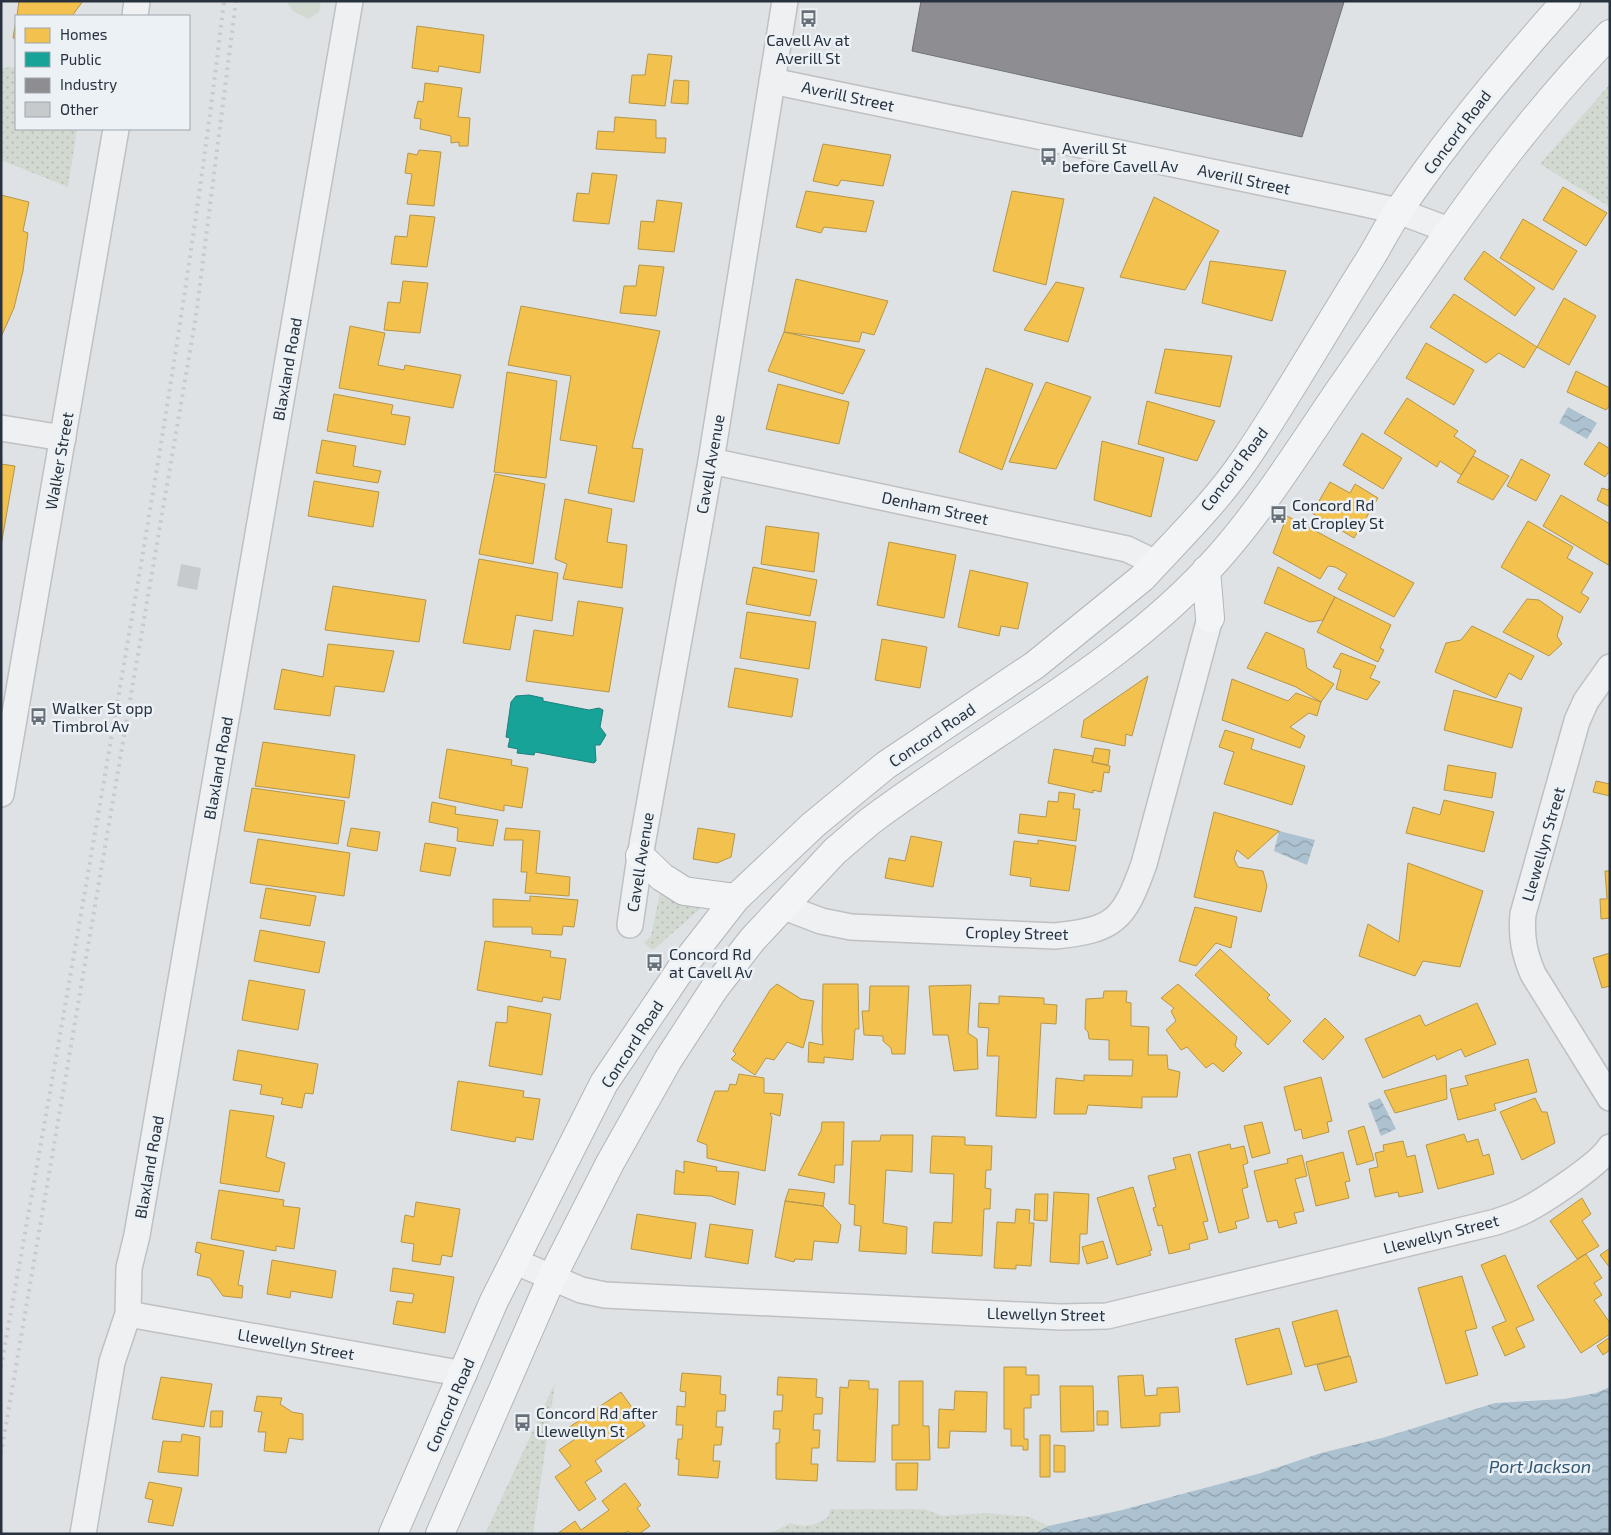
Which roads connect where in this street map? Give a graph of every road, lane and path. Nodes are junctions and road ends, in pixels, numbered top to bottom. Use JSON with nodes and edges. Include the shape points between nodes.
{"nodes":[{"id":1,"x":137,"y":1,"type":"edge"},
{"id":2,"x":350,"y":1,"type":"edge"},
{"id":3,"x":785,"y":1,"type":"edge"},
{"id":4,"x":1566,"y":1,"type":"edge"},
{"id":5,"x":135,"y":15,"type":"edge"},
{"id":6,"x":1610,"y":34,"type":"edge"},
{"id":7,"x":772,"y":81,"type":"junction"},
{"id":8,"x":116,"y":130,"type":"edge"},
{"id":9,"x":1398,"y":211,"type":"junction"},
{"id":10,"x":1449,"y":230,"type":"junction"},
{"id":11,"x":1,"y":428,"type":"edge"},
{"id":12,"x":63,"y":438,"type":"junction"},
{"id":13,"x":711,"y":461,"type":"junction"},
{"id":14,"x":1156,"y":562,"type":"junction"},
{"id":15,"x":1206,"y":570,"type":"junction"},
{"id":16,"x":1210,"y":618,"type":"joint"},
{"id":17,"x":1610,"y":667,"type":"edge"},
{"id":18,"x":7,"y":721,"type":"edge"},
{"id":19,"x":1,"y":794,"type":"edge"},
{"id":20,"x":640,"y":856,"type":"junction"},
{"id":21,"x":736,"y":898,"type":"junction"},
{"id":22,"x":782,"y":906,"type":"junction"},
{"id":23,"x":630,"y":925,"type":"dead end"},
{"id":24,"x":1610,"y":1098,"type":"edge"},
{"id":25,"x":1610,"y":1147,"type":"edge"},
{"id":26,"x":514,"y":1261,"type":"junction"},
{"id":27,"x":552,"y":1277,"type":"junction"},
{"id":28,"x":128,"y":1314,"type":"junction"},
{"id":29,"x":464,"y":1374,"type":"junction"},
{"id":30,"x":83,"y":1534,"type":"edge"},
{"id":31,"x":393,"y":1534,"type":"edge"},
{"id":32,"x":440,"y":1534,"type":"edge"}],
"edges":[{"from":1,"to":5,"type":"street"},
{"from":2,"to":28,"type":"street","name":"Blaxland Road","via":[[190,933],[129,1268]]},
{"from":3,"to":7,"type":"street","name":"Cavell Avenue"},
{"from":4,"to":9,"type":"highway","name":"Concord Road","via":[[1465,119]]},
{"from":6,"to":10,"type":"highway","via":[[1538,112]]},
{"from":7,"to":9,"type":"street","name":"Averill Street"},
{"from":7,"to":13,"type":"street","name":"Cavell Avenue"},
{"from":8,"to":12,"type":"street","name":"Walker Street"},
{"from":9,"to":10,"type":"street","name":"Averill Street"},
{"from":9,"to":14,"type":"highway","name":"Concord Road","via":[[1246,459]]},
{"from":10,"to":15,"type":"highway","via":[[1281,476]]},
{"from":11,"to":12,"type":"street"},
{"from":12,"to":18,"type":"street","name":"Walker Street"},
{"from":13,"to":14,"type":"street","name":"Denham Street","via":[[1127,549]]},
{"from":13,"to":20,"type":"street","name":"Cavell Avenue"},
{"from":14,"to":21,"type":"highway","name":"Concord Road","via":[[1142,578],[1035,665],[886,765],[813,825]]},
{"from":15,"to":16,"type":"highway"},
{"from":15,"to":22,"type":"highway","via":[[1169,606],[1103,660],[869,822],[835,851]]},
{"from":16,"to":22,"type":"street","name":"Cropley Street","via":[[1144,864],[1123,912],[1106,926],[1055,936],[851,927],[821,921]]},
{"from":17,"to":24,"type":"street","name":"Llewellyn Street","via":[[1586,701],[1577,721],[1523,914],[1521,934],[1524,954],[1533,974]]},
{"from":18,"to":19,"type":"street","name":"Walker Street"},
{"from":20,"to":21,"type":"highway","via":[[684,891]]},
{"from":20,"to":23,"type":"street","name":"Cavell Avenue"},
{"from":21,"to":26,"type":"highway","name":"Concord Road","via":[[683,966],[604,1083]]},
{"from":22,"to":27,"type":"highway","via":[[714,989],[668,1060]]},
{"from":25,"to":27,"type":"street","name":"Llewellyn Street","via":[[1597,1162],[1555,1191],[1522,1212],[1496,1222],[1107,1316],[605,1295],[588,1292]]},
{"from":26,"to":27,"type":"street","name":"Llewellyn Street"},
{"from":26,"to":29,"type":"highway","name":"Concord Road"},
{"from":27,"to":32,"type":"highway"},
{"from":28,"to":29,"type":"street","name":"Llewellyn Street"},
{"from":28,"to":30,"type":"street","name":"Blaxland Road","via":[[112,1362]]},
{"from":29,"to":31,"type":"highway","name":"Concord Road"}]}
